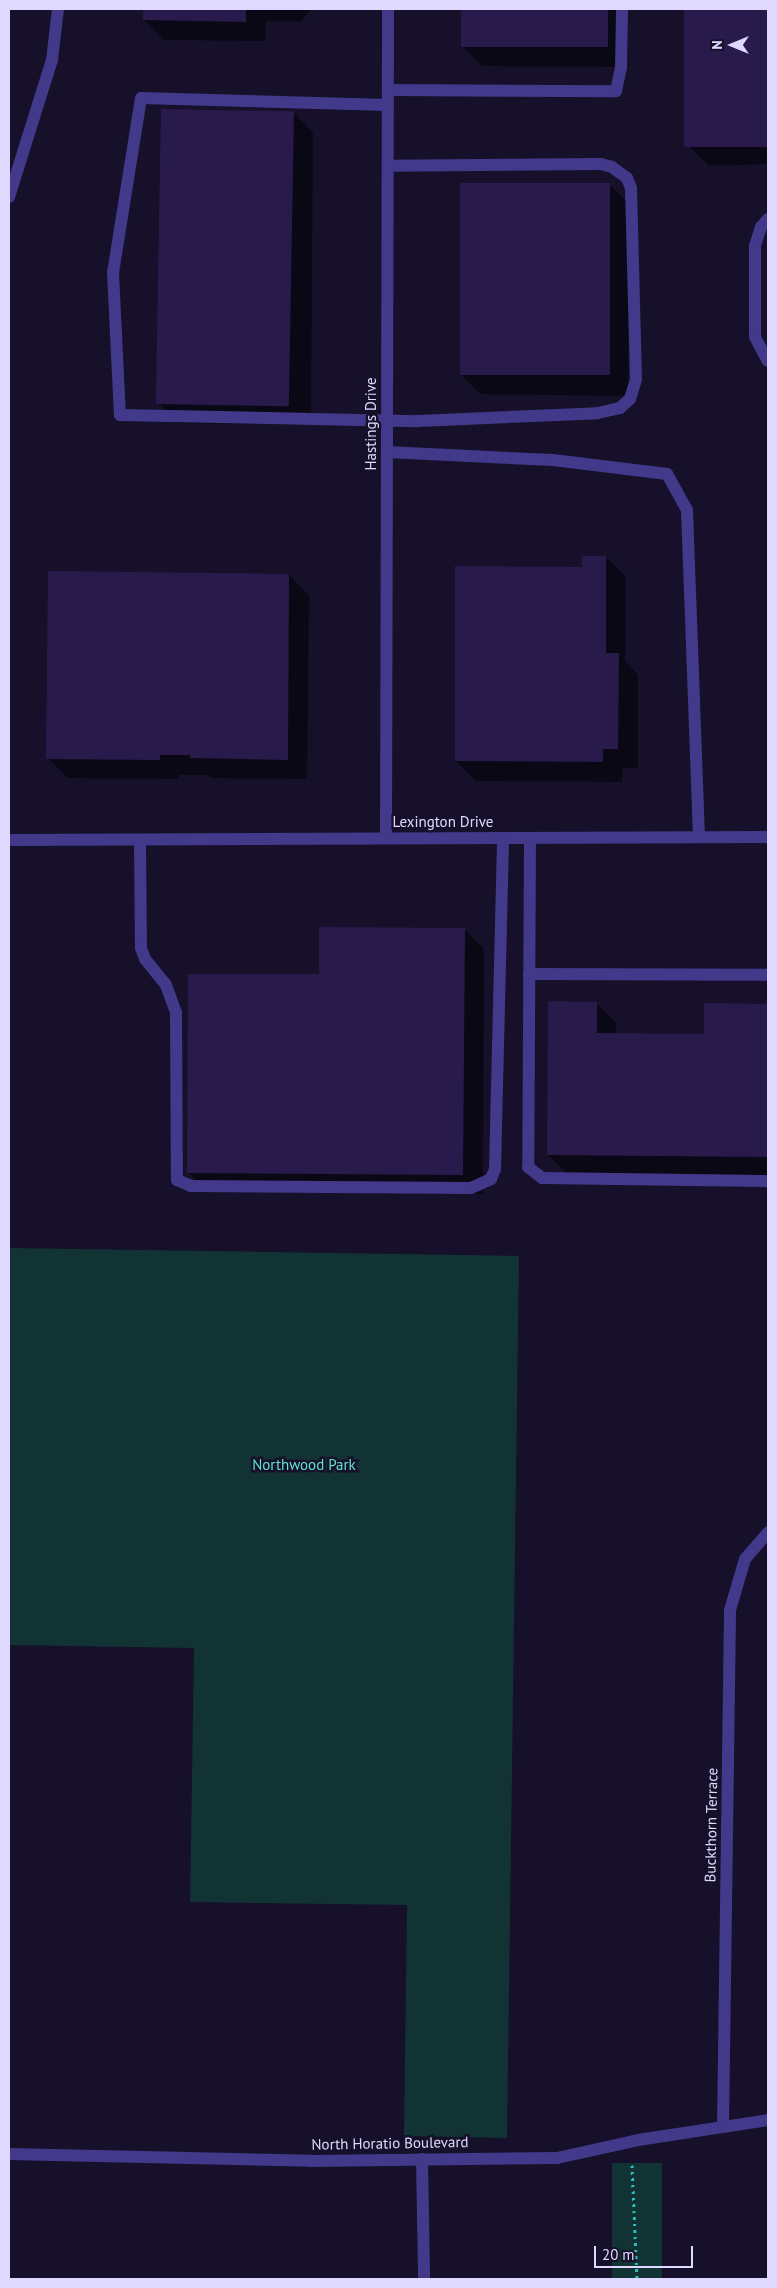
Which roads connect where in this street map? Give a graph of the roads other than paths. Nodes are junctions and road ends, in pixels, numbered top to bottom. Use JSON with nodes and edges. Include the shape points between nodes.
{"nodes":[{"id":1,"x":58,"y":9,"type":"edge"},
{"id":2,"x":388,"y":9,"type":"edge"},
{"id":3,"x":622,"y":9,"type":"edge"},
{"id":4,"x":388,"y":90,"type":"junction"},
{"id":5,"x":388,"y":105,"type":"junction"},
{"id":6,"x":388,"y":166,"type":"junction"},
{"id":7,"x":11,"y":181,"type":"edge"},
{"id":8,"x":9,"y":197,"type":"edge"},
{"id":9,"x":768,"y":220,"type":"edge"},
{"id":10,"x":768,"y":361,"type":"edge"},
{"id":11,"x":387,"y":421,"type":"junction"},
{"id":12,"x":387,"y":452,"type":"junction"},
{"id":13,"x":699,"y":837,"type":"junction"},
{"id":14,"x":768,"y":837,"type":"edge"},
{"id":15,"x":386,"y":838,"type":"junction"},
{"id":16,"x":503,"y":838,"type":"junction"},
{"id":17,"x":530,"y":838,"type":"junction"},
{"id":18,"x":9,"y":840,"type":"edge"},
{"id":19,"x":140,"y":840,"type":"junction"},
{"id":20,"x":529,"y":974,"type":"junction"},
{"id":21,"x":768,"y":975,"type":"edge"},
{"id":22,"x":768,"y":1181,"type":"edge"},
{"id":23,"x":768,"y":1533,"type":"edge"},
{"id":24,"x":768,"y":2120,"type":"edge"},
{"id":25,"x":723,"y":2127,"type":"junction"},
{"id":26,"x":9,"y":2154,"type":"edge"},
{"id":27,"x":422,"y":2159,"type":"junction"},
{"id":28,"x":424,"y":2279,"type":"edge"}],
"edges":[{"from":1,"to":7,"type":"street","via":[[52,60]]},
{"from":2,"to":4,"type":"street","name":"Hastings Drive"},
{"from":3,"to":4,"type":"street","via":[[621,68],[616,90]]},
{"from":4,"to":5,"type":"street","name":"Hastings Drive"},
{"from":5,"to":6,"type":"street","name":"Hastings Drive"},
{"from":5,"to":11,"type":"street","via":[[141,98],[112,274],[120,415]]},
{"from":6,"to":11,"type":"street","name":"Hastings Drive"},
{"from":6,"to":11,"type":"street","via":[[601,164],[620,172],[631,188],[636,379],[630,399],[620,408],[598,413]]},
{"from":7,"to":8,"type":"street"},
{"from":9,"to":10,"type":"street","via":[[761,227],[754,246],[754,338]]},
{"from":11,"to":12,"type":"street","name":"Hastings Drive"},
{"from":12,"to":13,"type":"street","via":[[554,460],[667,474],[687,510]]},
{"from":12,"to":15,"type":"street","name":"Hastings Drive"},
{"from":13,"to":14,"type":"street","name":"Lexington Drive"},
{"from":13,"to":17,"type":"street","name":"Lexington Drive"},
{"from":15,"to":16,"type":"street","name":"Lexington Drive"},
{"from":15,"to":19,"type":"street","name":"Lexington Drive"},
{"from":16,"to":17,"type":"street","name":"Lexington Drive"},
{"from":16,"to":19,"type":"street","via":[[495,1169],[491,1179],[471,1188],[191,1186],[177,1180],[176,1012],[166,985],[145,959],[141,948]]},
{"from":17,"to":20,"type":"street"},
{"from":18,"to":19,"type":"street","name":"Lexington Drive"},
{"from":20,"to":21,"type":"street"},
{"from":20,"to":22,"type":"street","via":[[528,1167],[542,1178]]},
{"from":23,"to":25,"type":"street","name":"Buckthorn Terrace","via":[[745,1559],[730,1610]]},
{"from":24,"to":25,"type":"street","name":"North Horatio Boulevard"},
{"from":25,"to":27,"type":"street","name":"North Horatio Boulevard","via":[[557,2158]]},
{"from":26,"to":27,"type":"street","name":"North Horatio Boulevard","via":[[311,2161]]},
{"from":27,"to":28,"type":"street"}]}
